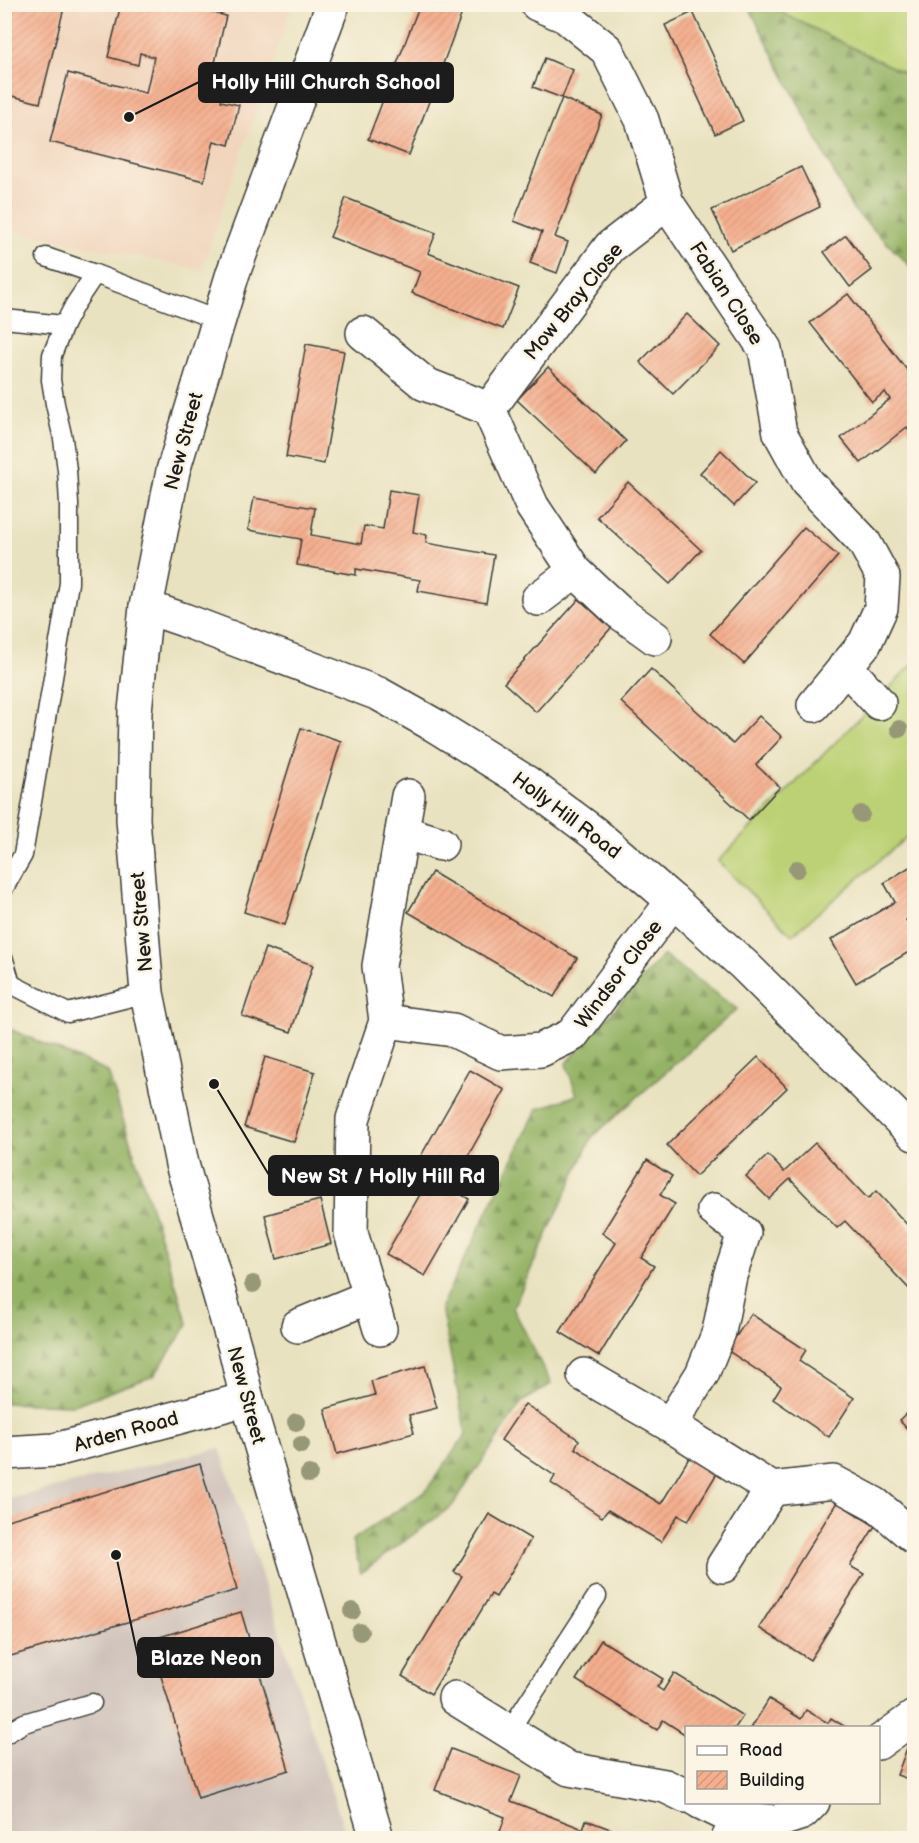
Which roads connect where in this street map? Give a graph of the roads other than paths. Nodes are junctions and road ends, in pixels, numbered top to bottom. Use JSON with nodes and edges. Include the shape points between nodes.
{"nodes":[{"id":1,"x":333,"y":4,"type":"edge"},
{"id":2,"x":537,"y":4,"type":"edge"},
{"id":3,"x":667,"y":203,"type":"junction"},
{"id":4,"x":46,"y":257,"type":"dead end"},
{"id":5,"x":95,"y":274,"type":"junction"},
{"id":6,"x":4,"y":319,"type":"edge"},
{"id":7,"x":217,"y":320,"type":"junction"},
{"id":8,"x":64,"y":325,"type":"junction"},
{"id":9,"x":363,"y":333,"type":"dead end"},
{"id":10,"x":489,"y":409,"type":"junction"},
{"id":11,"x":576,"y":571,"type":"junction"},
{"id":12,"x":538,"y":598,"type":"dead end"},
{"id":13,"x":146,"y":607,"type":"junction"},
{"id":14,"x":654,"y":638,"type":"dead end"},
{"id":15,"x":845,"y":666,"type":"junction"},
{"id":16,"x":879,"y":703,"type":"dead end"},
{"id":17,"x":814,"y":705,"type":"dead end"},
{"id":18,"x":408,"y":796,"type":"dead end"},
{"id":19,"x":402,"y":832,"type":"junction"},
{"id":20,"x":441,"y":844,"type":"dead end"},
{"id":21,"x":4,"y":888,"type":"edge"},
{"id":22,"x":673,"y":901,"type":"junction"},
{"id":23,"x":4,"y":960,"type":"edge"},
{"id":24,"x":147,"y":993,"type":"junction"},
{"id":25,"x":386,"y":1021,"type":"junction"},
{"id":26,"x":915,"y":1134,"type":"edge"},
{"id":27,"x":714,"y":1210,"type":"dead end"},
{"id":28,"x":371,"y":1296,"type":"junction"},
{"id":29,"x":298,"y":1326,"type":"dead end"},
{"id":30,"x":380,"y":1329,"type":"dead end"},
{"id":31,"x":584,"y":1375,"type":"dead end"},
{"id":32,"x":247,"y":1400,"type":"junction"},
{"id":33,"x":670,"y":1425,"type":"junction"},
{"id":34,"x":4,"y":1454,"type":"edge"},
{"id":35,"x":772,"y":1489,"type":"junction"},
{"id":36,"x":915,"y":1537,"type":"edge"},
{"id":37,"x":723,"y":1566,"type":"dead end"},
{"id":38,"x":597,"y":1596,"type":"dead end"},
{"id":39,"x":454,"y":1698,"type":"dead end"},
{"id":40,"x":92,"y":1703,"type":"dead end"},
{"id":41,"x":915,"y":1717,"type":"edge"},
{"id":42,"x":509,"y":1731,"type":"junction"},
{"id":43,"x":4,"y":1735,"type":"edge"},
{"id":44,"x":880,"y":1742,"type":"edge"},
{"id":45,"x":685,"y":1795,"type":"edge"},
{"id":46,"x":701,"y":1804,"type":"edge"},
{"id":47,"x":812,"y":1804,"type":"edge"},
{"id":48,"x":725,"y":1828,"type":"edge"},
{"id":49,"x":377,"y":1839,"type":"edge"}],
"edges":[{"from":1,"to":7,"type":"street","name":"New Street"},
{"from":2,"to":3,"type":"street","name":"Fabian Close","via":[[565,16],[607,50],[642,120]]},
{"from":3,"to":10,"type":"street","name":"Mow Bray Close","via":[[610,247]]},
{"from":3,"to":15,"type":"street","name":"Fabian Close","via":[[765,349],[780,433],[807,482],[864,542],[883,577],[881,608],[865,644]]},
{"from":4,"to":5,"type":"lane"},
{"from":5,"to":7,"type":"lane"},
{"from":5,"to":8,"type":"lane"},
{"from":6,"to":8,"type":"lane"},
{"from":7,"to":13,"type":"street","name":"New Street","via":[[173,471]]},
{"from":8,"to":21,"type":"lane","via":[[52,355],[51,380],[68,470],[69,583],[23,855]]},
{"from":9,"to":10,"type":"street","via":[[425,384]]},
{"from":10,"to":11,"type":"street","via":[[532,506]]},
{"from":11,"to":12,"type":"street"},
{"from":11,"to":14,"type":"street","via":[[619,612]]},
{"from":13,"to":22,"type":"street","name":"Holly Hill Road","via":[[379,694],[526,782],[594,832]]},
{"from":13,"to":24,"type":"street","name":"New Street","via":[[135,711],[133,819]]},
{"from":15,"to":16,"type":"street"},
{"from":15,"to":17,"type":"street","name":"Fabian Close"},
{"from":18,"to":19,"type":"street"},
{"from":19,"to":20,"type":"street"},
{"from":19,"to":25,"type":"street","via":[[379,966]]},
{"from":22,"to":25,"type":"street","name":"Windsor Close","via":[[572,1035],[541,1050],[501,1053],[453,1030]]},
{"from":22,"to":26,"type":"street","name":"Holly Hill Road","via":[[744,965]]},
{"from":23,"to":24,"type":"lane","via":[[11,984],[68,1013]]},
{"from":24,"to":32,"type":"street","name":"New Street","via":[[182,1164]]},
{"from":25,"to":28,"type":"street","via":[[353,1119],[351,1233]]},
{"from":27,"to":33,"type":"street","via":[[744,1233],[730,1276],[719,1332],[702,1374]]},
{"from":28,"to":29,"type":"street"},
{"from":28,"to":30,"type":"street"},
{"from":31,"to":33,"type":"street"},
{"from":32,"to":34,"type":"street","name":"Arden Road","via":[[55,1450]]},
{"from":32,"to":49,"type":"street","name":"New Street"},
{"from":33,"to":35,"type":"street"},
{"from":35,"to":36,"type":"street","via":[[834,1482],[875,1504]]},
{"from":35,"to":37,"type":"street"},
{"from":38,"to":42,"type":"lane"},
{"from":39,"to":42,"type":"street"},
{"from":40,"to":43,"type":"lane","via":[[24,1723]]},
{"from":41,"to":44,"type":"street"},
{"from":42,"to":45,"type":"street","via":[[569,1769],[665,1786]]},
{"from":46,"to":48,"type":"street"},
{"from":47,"to":48,"type":"street","via":[[802,1813],[774,1822]]}]}
